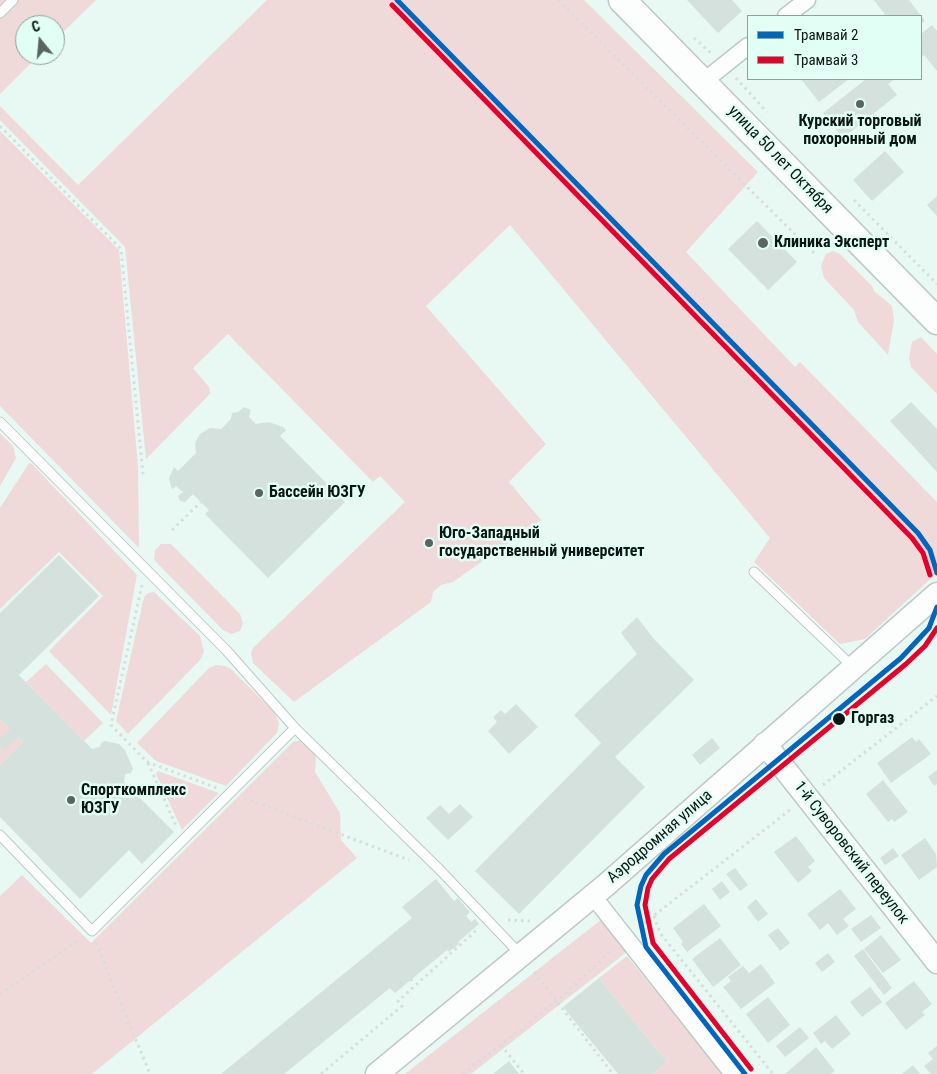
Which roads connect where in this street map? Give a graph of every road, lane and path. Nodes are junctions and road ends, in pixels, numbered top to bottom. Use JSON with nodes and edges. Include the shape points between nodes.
{"nodes":[{"id":1,"x":13,"y":0,"type":"edge"},
{"id":2,"x":558,"y":0,"type":"edge"},
{"id":3,"x":807,"y":0,"type":"edge"},
{"id":4,"x":630,"y":5,"type":"edge"},
{"id":5,"x":0,"y":13,"type":"edge"},
{"id":6,"x":787,"y":15,"type":"edge"},
{"id":7,"x":689,"y":33,"type":"dead end"},
{"id":8,"x":747,"y":47,"type":"edge"},
{"id":9,"x":724,"y":66,"type":"junction"},
{"id":10,"x":703,"y":82,"type":"junction"},
{"id":11,"x":772,"y":117,"type":"dead end"},
{"id":12,"x":0,"y":126,"type":"edge"},
{"id":13,"x":850,"y":196,"type":"dead end"},
{"id":14,"x":815,"y":254,"type":"dead end"},
{"id":15,"x":937,"y":284,"type":"edge"},
{"id":16,"x":937,"y":321,"type":"edge"},
{"id":17,"x":0,"y":422,"type":"edge"},
{"id":18,"x":143,"y":474,"type":"dead end"},
{"id":19,"x":201,"y":502,"type":"dead end"},
{"id":20,"x":172,"y":530,"type":"dead end"},
{"id":21,"x":146,"y":569,"type":"junction"},
{"id":22,"x":754,"y":572,"type":"dead end"},
{"id":23,"x":935,"y":602,"type":"edge"},
{"id":24,"x":854,"y":668,"type":"junction"},
{"id":25,"x":937,"y":696,"type":"edge"},
{"id":26,"x":295,"y":728,"type":"junction"},
{"id":27,"x":765,"y":744,"type":"junction"},
{"id":28,"x":147,"y":762,"type":"junction"},
{"id":29,"x":230,"y":793,"type":"junction"},
{"id":30,"x":808,"y":797,"type":"junction"},
{"id":31,"x":0,"y":835,"type":"edge"},
{"id":32,"x":183,"y":841,"type":"junction"},
{"id":33,"x":410,"y":861,"type":"dead end"},
{"id":34,"x":593,"y":896,"type":"junction"},
{"id":35,"x":654,"y":916,"type":"junction"},
{"id":36,"x":486,"y":920,"type":"junction"},
{"id":37,"x":92,"y":931,"type":"junction"},
{"id":38,"x":626,"y":937,"type":"junction"},
{"id":39,"x":520,"y":955,"type":"junction"},
{"id":40,"x":937,"y":962,"type":"edge"},
{"id":41,"x":0,"y":994,"type":"edge"},
{"id":42,"x":557,"y":1001,"type":"junction"},
{"id":43,"x":501,"y":1045,"type":"junction"},
{"id":44,"x":150,"y":1074,"type":"edge"},
{"id":45,"x":321,"y":1074,"type":"edge"},
{"id":46,"x":377,"y":1074,"type":"edge"},
{"id":47,"x":463,"y":1074,"type":"edge"},
{"id":48,"x":524,"y":1074,"type":"edge"},
{"id":49,"x":613,"y":1074,"type":"edge"},
{"id":50,"x":732,"y":1074,"type":"edge"},
{"id":51,"x":773,"y":1074,"type":"edge"}],
"edges":[{"from":1,"to":5,"type":"lane"},
{"from":2,"to":14,"type":"path"},
{"from":3,"to":6,"type":"street"},
{"from":4,"to":10,"type":"main road","name":"улица 50 лет Октября"},
{"from":7,"to":9,"type":"path"},
{"from":8,"to":9,"type":"street"},
{"from":9,"to":10,"type":"street"},
{"from":9,"to":11,"type":"path"},
{"from":10,"to":16,"type":"main road","name":"улица 50 лет Октября"},
{"from":12,"to":18,"type":"path","via":[[121,249]]},
{"from":13,"to":15,"type":"path"},
{"from":17,"to":21,"type":"lane"},
{"from":19,"to":20,"type":"path"},
{"from":21,"to":26,"type":"lane","via":[[227,651]]},
{"from":21,"to":28,"type":"path","via":[[112,725]]},
{"from":22,"to":24,"type":"lane"},
{"from":23,"to":24,"type":"street","name":"Аэродромная улица"},
{"from":24,"to":27,"type":"street","name":"Аэродромная улица"},
{"from":25,"to":30,"type":"path"},
{"from":26,"to":29,"type":"lane"},
{"from":26,"to":36,"type":"lane","via":[[439,869]]},
{"from":27,"to":30,"type":"street","name":"1-й Суворовский переулок"},
{"from":27,"to":34,"type":"street","name":"Аэродромная улица"},
{"from":28,"to":29,"type":"path"},
{"from":28,"to":32,"type":"path"},
{"from":29,"to":32,"type":"lane"},
{"from":29,"to":33,"type":"path"},
{"from":30,"to":35,"type":"path"},
{"from":30,"to":40,"type":"street","name":"1-й Суворовский переулок"},
{"from":31,"to":37,"type":"lane"},
{"from":32,"to":37,"type":"lane"},
{"from":34,"to":38,"type":"street"},
{"from":34,"to":39,"type":"street","name":"Аэродромная улица"},
{"from":35,"to":38,"type":"path"},
{"from":35,"to":51,"type":"path","via":[[660,933]]},
{"from":36,"to":39,"type":"lane"},
{"from":36,"to":45,"type":"path","via":[[398,1000],[403,1005]]},
{"from":37,"to":41,"type":"path"},
{"from":37,"to":44,"type":"path"},
{"from":38,"to":42,"type":"path"},
{"from":38,"to":50,"type":"street"},
{"from":39,"to":42,"type":"path"},
{"from":39,"to":46,"type":"street","name":"Аэродромная улица"},
{"from":42,"to":43,"type":"path"},
{"from":42,"to":49,"type":"path"},
{"from":43,"to":47,"type":"path"},
{"from":43,"to":48,"type":"path"}]}
